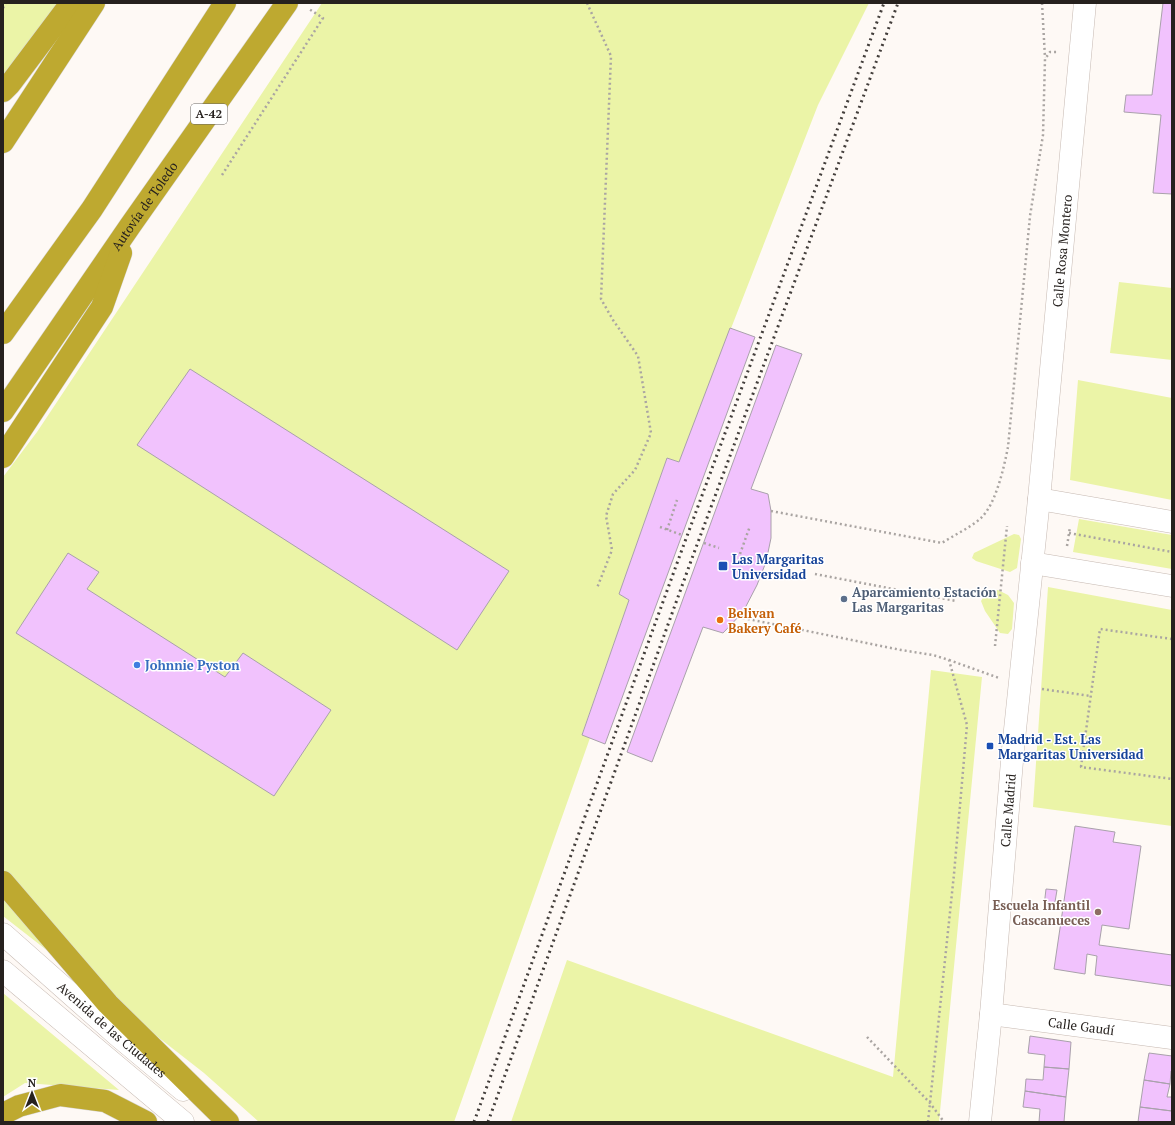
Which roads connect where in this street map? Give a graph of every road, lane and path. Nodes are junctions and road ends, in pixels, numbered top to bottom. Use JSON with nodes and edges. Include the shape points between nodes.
{"nodes":[{"id":1,"x":6,"y":3,"type":"edge"},
{"id":2,"x":71,"y":3,"type":"edge"},
{"id":3,"x":94,"y":3,"type":"edge"},
{"id":4,"x":225,"y":3,"type":"edge"},
{"id":5,"x":586,"y":3,"type":"edge"},
{"id":6,"x":1042,"y":3,"type":"edge"},
{"id":7,"x":1085,"y":3,"type":"edge"},
{"id":8,"x":296,"y":5,"type":"edge"},
{"id":9,"x":3,"y":8,"type":"edge"},
{"id":10,"x":1080,"y":54,"type":"junction"},
{"id":11,"x":1045,"y":59,"type":"junction"},
{"id":12,"x":3,"y":91,"type":"edge"},
{"id":13,"x":3,"y":142,"type":"edge"},
{"id":14,"x":222,"y":175,"type":"dead end"},
{"id":15,"x":130,"y":226,"type":"junction"},
{"id":16,"x":3,"y":333,"type":"edge"},
{"id":17,"x":3,"y":411,"type":"edge"},
{"id":18,"x":3,"y":457,"type":"edge"},
{"id":19,"x":1039,"y":499,"type":"junction"},
{"id":20,"x":677,"y":500,"type":"dead end"},
{"id":21,"x":1074,"y":505,"type":"junction"},
{"id":22,"x":771,"y":511,"type":"dead end"},
{"id":23,"x":1172,"y":522,"type":"edge"},
{"id":24,"x":750,"y":526,"type":"dead end"},
{"id":25,"x":1007,"y":526,"type":"dead end"},
{"id":26,"x":660,"y":527,"type":"dead end"},
{"id":27,"x":667,"y":530,"type":"junction"},
{"id":28,"x":1069,"y":533,"type":"junction"},
{"id":29,"x":682,"y":535,"type":"dead end"},
{"id":30,"x":704,"y":543,"type":"dead end"},
{"id":31,"x":719,"y":548,"type":"dead end"},
{"id":32,"x":1172,"y":552,"type":"edge"},
{"id":33,"x":740,"y":554,"type":"dead end"},
{"id":34,"x":1032,"y":563,"type":"junction"},
{"id":35,"x":1063,"y":568,"type":"junction"},
{"id":36,"x":815,"y":574,"type":"dead end"},
{"id":37,"x":1172,"y":586,"type":"edge"},
{"id":38,"x":597,"y":588,"type":"dead end"},
{"id":39,"x":956,"y":601,"type":"dead end"},
{"id":40,"x":738,"y":617,"type":"dead end"},
{"id":41,"x":1172,"y":638,"type":"edge"},
{"id":42,"x":995,"y":646,"type":"dead end"},
{"id":43,"x":949,"y":660,"type":"junction"},
{"id":44,"x":1020,"y":686,"type":"junction"},
{"id":45,"x":1091,"y":696,"type":"junction"},
{"id":46,"x":1172,"y":779,"type":"edge"},
{"id":47,"x":3,"y":882,"type":"edge"},
{"id":48,"x":3,"y":934,"type":"edge"},
{"id":49,"x":3,"y":971,"type":"edge"},
{"id":50,"x":991,"y":1014,"type":"junction"},
{"id":51,"x":867,"y":1037,"type":"dead end"},
{"id":52,"x":1172,"y":1038,"type":"edge"},
{"id":53,"x":930,"y":1104,"type":"junction"},
{"id":54,"x":3,"y":1114,"type":"edge"},
{"id":55,"x":146,"y":1122,"type":"edge"},
{"id":56,"x":182,"y":1122,"type":"edge"},
{"id":57,"x":223,"y":1122,"type":"edge"},
{"id":58,"x":228,"y":1122,"type":"edge"},
{"id":59,"x":928,"y":1122,"type":"edge"},
{"id":60,"x":944,"y":1122,"type":"edge"},
{"id":61,"x":980,"y":1122,"type":"edge"}],
"edges":[{"from":1,"to":9,"type":"path"},
{"from":2,"to":12,"type":"highway"},
{"from":3,"to":13,"type":"highway"},
{"from":4,"to":16,"type":"highway","via":[[92,208]]},
{"from":5,"to":38,"type":"path","via":[[611,56],[601,299],[638,356],[651,433],[635,470],[613,494],[606,516],[612,550]]},
{"from":6,"to":11,"type":"path"},
{"from":7,"to":10,"type":"street","name":"Calle Rosa Montero"},
{"from":8,"to":14,"type":"path","via":[[323,18]]},
{"from":8,"to":15,"type":"highway","name":"Autovía de Toledo","number":"A-42"},
{"from":10,"to":11,"type":"path","via":[[1050,52]]},
{"from":10,"to":19,"type":"street","name":"Calle Rosa Montero"},
{"from":11,"to":22,"type":"path","via":[[1043,135],[1030,216],[1008,447],[992,502],[986,513],[942,543]]},
{"from":15,"to":17,"type":"highway","name":"Autovía de Toledo","number":"A-42"},
{"from":15,"to":18,"type":"highway","via":[[102,307]]},
{"from":19,"to":21,"type":"street"},
{"from":19,"to":34,"type":"street","name":"Calle Madrid"},
{"from":20,"to":27,"type":"path"},
{"from":21,"to":23,"type":"street"},
{"from":21,"to":28,"type":"path"},
{"from":24,"to":33,"type":"path"},
{"from":25,"to":42,"type":"path"},
{"from":26,"to":27,"type":"path"},
{"from":27,"to":29,"type":"path"},
{"from":28,"to":32,"type":"path"},
{"from":28,"to":35,"type":"path"},
{"from":30,"to":31,"type":"path"},
{"from":34,"to":35,"type":"street"},
{"from":34,"to":44,"type":"street","name":"Calle Madrid"},
{"from":35,"to":37,"type":"street"},
{"from":36,"to":39,"type":"path"},
{"from":40,"to":43,"type":"path"},
{"from":41,"to":45,"type":"path","via":[[1100,629]]},
{"from":43,"to":44,"type":"path"},
{"from":43,"to":53,"type":"path","via":[[967,725]]},
{"from":44,"to":45,"type":"path"},
{"from":44,"to":50,"type":"street","name":"Calle Madrid"},
{"from":45,"to":46,"type":"path","via":[[1081,767]]},
{"from":47,"to":58,"type":"highway","via":[[108,1004]]},
{"from":48,"to":57,"type":"street","name":"Avenida de las Ciudades","via":[[117,1035]]},
{"from":49,"to":56,"type":"street","name":"Avenida de las Ciudades"},
{"from":50,"to":52,"type":"street","name":"Calle Gaudí"},
{"from":50,"to":61,"type":"street","name":"Calle Madrid"},
{"from":51,"to":53,"type":"path"},
{"from":53,"to":59,"type":"path"},
{"from":53,"to":60,"type":"path"},
{"from":54,"to":55,"type":"highway","via":[[19,1106],[60,1095],[105,1101]]}]}
